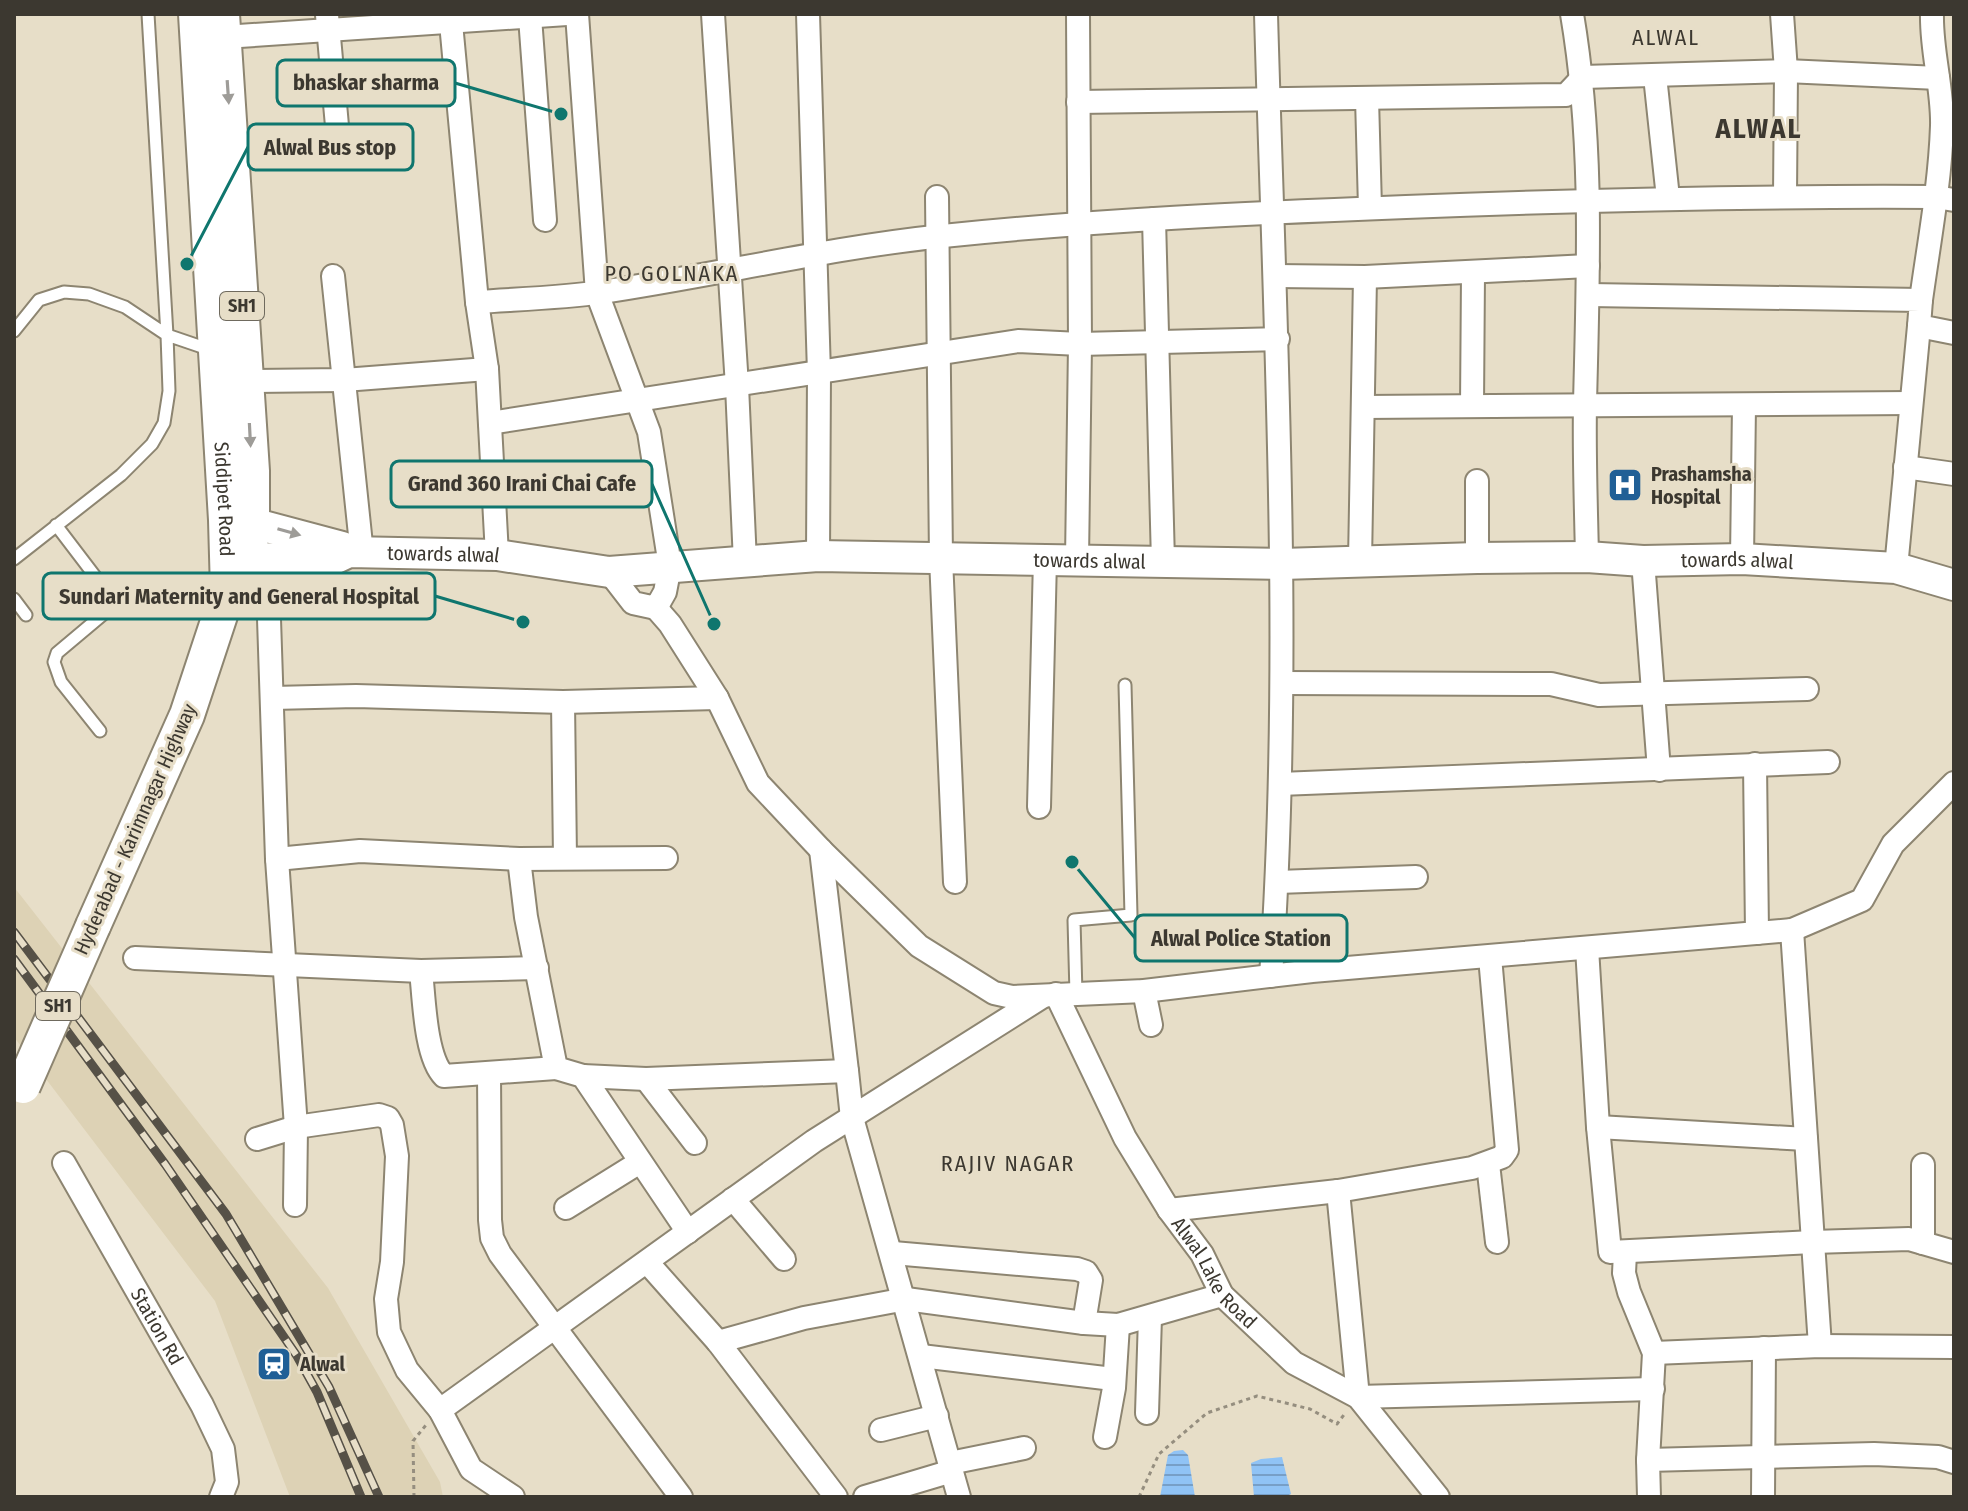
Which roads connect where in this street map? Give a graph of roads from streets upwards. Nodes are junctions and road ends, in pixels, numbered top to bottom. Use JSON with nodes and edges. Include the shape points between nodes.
{"nodes":[{"id":1,"x":196,"y":14,"type":"edge"},
{"id":2,"x":567,"y":14,"type":"edge"},
{"id":3,"x":577,"y":14,"type":"edge"},
{"id":4,"x":713,"y":14,"type":"edge"},
{"id":5,"x":808,"y":14,"type":"edge"},
{"id":6,"x":1078,"y":14,"type":"edge"},
{"id":7,"x":1266,"y":14,"type":"edge"},
{"id":8,"x":1572,"y":14,"type":"edge"},
{"id":9,"x":1782,"y":14,"type":"edge"},
{"id":10,"x":1932,"y":14,"type":"edge"},
{"id":11,"x":530,"y":17,"type":"junction"},
{"id":12,"x":327,"y":21,"type":"edge"},
{"id":13,"x":451,"y":23,"type":"junction"},
{"id":14,"x":223,"y":25,"type":"edge"},
{"id":15,"x":1786,"y":71,"type":"junction"},
{"id":16,"x":1655,"y":76,"type":"junction"},
{"id":17,"x":1583,"y":77,"type":"junction"},
{"id":18,"x":1938,"y":78,"type":"junction"},
{"id":19,"x":1367,"y":98,"type":"junction"},
{"id":20,"x":1268,"y":99,"type":"junction"},
{"id":21,"x":1078,"y":102,"type":"junction"},
{"id":22,"x":338,"y":137,"type":"dead end"},
{"id":23,"x":1785,"y":196,"type":"junction"},
{"id":24,"x":937,"y":197,"type":"dead end"},
{"id":25,"x":1668,"y":198,"type":"junction"},
{"id":26,"x":1945,"y":198,"type":"edge"},
{"id":27,"x":1590,"y":200,"type":"junction"},
{"id":28,"x":1370,"y":208,"type":"junction"},
{"id":29,"x":1273,"y":212,"type":"junction"},
{"id":30,"x":1154,"y":219,"type":"junction"},
{"id":31,"x":545,"y":220,"type":"dead end"},
{"id":32,"x":1079,"y":223,"type":"junction"},
{"id":33,"x":938,"y":236,"type":"junction"},
{"id":34,"x":815,"y":252,"type":"junction"},
{"id":35,"x":1588,"y":266,"type":"junction"},
{"id":36,"x":730,"y":271,"type":"junction"},
{"id":37,"x":1473,"y":273,"type":"junction"},
{"id":38,"x":333,"y":276,"type":"dead end"},
{"id":39,"x":1276,"y":276,"type":"junction"},
{"id":40,"x":1365,"y":277,"type":"junction"},
{"id":41,"x":597,"y":293,"type":"junction"},
{"id":42,"x":1589,"y":295,"type":"junction"},
{"id":43,"x":1921,"y":300,"type":"junction"},
{"id":44,"x":477,"y":302,"type":"junction"},
{"id":45,"x":1919,"y":326,"type":"junction"},
{"id":46,"x":1954,"y":333,"type":"edge"},
{"id":47,"x":1278,"y":339,"type":"junction"},
{"id":48,"x":1158,"y":342,"type":"junction"},
{"id":49,"x":1080,"y":344,"type":"junction"},
{"id":50,"x":941,"y":354,"type":"junction"},
{"id":51,"x":487,"y":369,"type":"junction"},
{"id":52,"x":819,"y":373,"type":"junction"},
{"id":53,"x":344,"y":380,"type":"junction"},
{"id":54,"x":246,"y":381,"type":"junction"},
{"id":55,"x":737,"y":386,"type":"junction"},
{"id":56,"x":637,"y":402,"type":"junction"},
{"id":57,"x":1911,"y":403,"type":"junction"},
{"id":58,"x":1744,"y":405,"type":"junction"},
{"id":59,"x":1472,"y":406,"type":"junction"},
{"id":60,"x":1585,"y":406,"type":"junction"},
{"id":61,"x":1363,"y":407,"type":"junction"},
{"id":62,"x":490,"y":423,"type":"junction"},
{"id":63,"x":1905,"y":467,"type":"junction"},
{"id":64,"x":1954,"y":474,"type":"edge"},
{"id":65,"x":1477,"y":481,"type":"dead end"},
{"id":66,"x":239,"y":521,"type":"junction"},
{"id":67,"x":355,"y":553,"type":"junction"},
{"id":68,"x":497,"y":555,"type":"junction"},
{"id":69,"x":818,"y":556,"type":"junction"},
{"id":70,"x":1587,"y":557,"type":"junction"},
{"id":71,"x":941,"y":558,"type":"junction"},
{"id":72,"x":1477,"y":558,"type":"junction"},
{"id":73,"x":1045,"y":559,"type":"junction"},
{"id":74,"x":1742,"y":559,"type":"junction"},
{"id":75,"x":1077,"y":560,"type":"junction"},
{"id":76,"x":1643,"y":561,"type":"junction"},
{"id":77,"x":745,"y":562,"type":"junction"},
{"id":78,"x":1163,"y":562,"type":"junction"},
{"id":79,"x":1360,"y":562,"type":"junction"},
{"id":80,"x":1282,"y":564,"type":"junction"},
{"id":81,"x":670,"y":566,"type":"junction"},
{"id":82,"x":242,"y":567,"type":"junction"},
{"id":83,"x":1896,"y":568,"type":"junction"},
{"id":84,"x":609,"y":572,"type":"junction"},
{"id":85,"x":1954,"y":585,"type":"edge"},
{"id":86,"x":656,"y":608,"type":"junction"},
{"id":87,"x":1283,"y":683,"type":"junction"},
{"id":88,"x":1807,"y":689,"type":"dead end"},
{"id":89,"x":1653,"y":693,"type":"junction"},
{"id":90,"x":273,"y":698,"type":"junction"},
{"id":91,"x":717,"y":698,"type":"junction"},
{"id":92,"x":563,"y":702,"type":"junction"},
{"id":93,"x":1828,"y":762,"type":"dead end"},
{"id":94,"x":1755,"y":764,"type":"junction"},
{"id":95,"x":1659,"y":770,"type":"junction"},
{"id":96,"x":1954,"y":783,"type":"edge"},
{"id":97,"x":1280,"y":784,"type":"junction"},
{"id":98,"x":1039,"y":807,"type":"dead end"},
{"id":99,"x":821,"y":850,"type":"junction"},
{"id":100,"x":565,"y":858,"type":"junction"},
{"id":101,"x":666,"y":858,"type":"dead end"},
{"id":102,"x":277,"y":859,"type":"junction"},
{"id":103,"x":519,"y":859,"type":"junction"},
{"id":104,"x":1416,"y":877,"type":"dead end"},
{"id":105,"x":955,"y":882,"type":"dead end"},
{"id":106,"x":1278,"y":882,"type":"junction"},
{"id":107,"x":1792,"y":930,"type":"junction"},
{"id":108,"x":1757,"y":933,"type":"junction"},
{"id":109,"x":1587,"y":948,"type":"junction"},
{"id":110,"x":1490,"y":957,"type":"junction"},
{"id":111,"x":135,"y":958,"type":"dead end"},
{"id":112,"x":285,"y":966,"type":"junction"},
{"id":113,"x":537,"y":968,"type":"junction"},
{"id":114,"x":421,"y":971,"type":"junction"},
{"id":115,"x":1271,"y":976,"type":"junction"},
{"id":116,"x":1144,"y":991,"type":"junction"},
{"id":117,"x":1059,"y":995,"type":"junction"},
{"id":118,"x":1151,"y":1025,"type":"dead end"},
{"id":119,"x":556,"y":1068,"type":"junction"},
{"id":120,"x":847,"y":1071,"type":"junction"},
{"id":121,"x":489,"y":1073,"type":"junction"},
{"id":122,"x":583,"y":1076,"type":"junction"},
{"id":123,"x":646,"y":1079,"type":"junction"},
{"id":124,"x":18,"y":1096,"type":"edge"},
{"id":125,"x":852,"y":1118,"type":"junction"},
{"id":126,"x":296,"y":1127,"type":"junction"},
{"id":127,"x":1598,"y":1127,"type":"junction"},
{"id":128,"x":257,"y":1139,"type":"dead end"},
{"id":129,"x":1806,"y":1139,"type":"junction"},
{"id":130,"x":695,"y":1143,"type":"dead end"},
{"id":131,"x":640,"y":1162,"type":"junction"},
{"id":132,"x":64,"y":1163,"type":"dead end"},
{"id":133,"x":1488,"y":1164,"type":"junction"},
{"id":134,"x":1923,"y":1165,"type":"dead end"},
{"id":135,"x":1338,"y":1191,"type":"junction"},
{"id":136,"x":733,"y":1199,"type":"junction"},
{"id":137,"x":295,"y":1205,"type":"dead end"},
{"id":138,"x":566,"y":1208,"type":"dead end"},
{"id":139,"x":1169,"y":1210,"type":"junction"},
{"id":140,"x":688,"y":1232,"type":"junction"},
{"id":141,"x":1497,"y":1242,"type":"dead end"},
{"id":142,"x":1813,"y":1242,"type":"junction"},
{"id":143,"x":1923,"y":1243,"type":"junction"},
{"id":144,"x":1954,"y":1252,"type":"edge"},
{"id":145,"x":893,"y":1253,"type":"junction"},
{"id":146,"x":1625,"y":1253,"type":"junction"},
{"id":147,"x":784,"y":1259,"type":"dead end"},
{"id":148,"x":647,"y":1262,"type":"junction"},
{"id":149,"x":1222,"y":1295,"type":"junction"},
{"id":150,"x":906,"y":1299,"type":"junction"},
{"id":151,"x":1150,"y":1317,"type":"junction"},
{"id":152,"x":1084,"y":1323,"type":"junction"},
{"id":153,"x":1118,"y":1325,"type":"junction"},
{"id":154,"x":553,"y":1329,"type":"junction"},
{"id":155,"x":718,"y":1342,"type":"junction"},
{"id":156,"x":1820,"y":1346,"type":"junction"},
{"id":157,"x":1954,"y":1347,"type":"edge"},
{"id":158,"x":1764,"y":1348,"type":"junction"},
{"id":159,"x":1654,"y":1353,"type":"junction"},
{"id":160,"x":921,"y":1356,"type":"junction"},
{"id":161,"x":1113,"y":1379,"type":"junction"},
{"id":162,"x":1653,"y":1389,"type":"junction"},
{"id":163,"x":1358,"y":1397,"type":"junction"},
{"id":164,"x":440,"y":1410,"type":"junction"},
{"id":165,"x":1147,"y":1413,"type":"dead end"},
{"id":166,"x":937,"y":1416,"type":"junction"},
{"id":167,"x":881,"y":1430,"type":"dead end"},
{"id":168,"x":1105,"y":1437,"type":"dead end"},
{"id":169,"x":1024,"y":1448,"type":"dead end"},
{"id":170,"x":1764,"y":1458,"type":"junction"},
{"id":171,"x":1648,"y":1460,"type":"junction"},
{"id":172,"x":1954,"y":1462,"type":"edge"},
{"id":173,"x":951,"y":1467,"type":"junction"},
{"id":174,"x":471,"y":1469,"type":"junction"},
{"id":175,"x":221,"y":1497,"type":"edge"},
{"id":176,"x":480,"y":1497,"type":"edge"},
{"id":177,"x":513,"y":1497,"type":"edge"},
{"id":178,"x":681,"y":1497,"type":"edge"},
{"id":179,"x":836,"y":1497,"type":"edge"},
{"id":180,"x":865,"y":1497,"type":"edge"},
{"id":181,"x":959,"y":1497,"type":"edge"},
{"id":182,"x":1438,"y":1497,"type":"edge"},
{"id":183,"x":1649,"y":1497,"type":"edge"},
{"id":184,"x":1763,"y":1497,"type":"edge"}],
"edges":[{"from":1,"to":66,"type":"main road","name":"Siddipet Road","number":"SH1","via":[[215,351]]},
{"from":2,"to":11,"type":"street"},
{"from":3,"to":41,"type":"street"},
{"from":4,"to":36,"type":"street"},
{"from":5,"to":34,"type":"street"},
{"from":6,"to":21,"type":"street"},
{"from":7,"to":20,"type":"street"},
{"from":8,"to":17,"type":"street"},
{"from":9,"to":15,"type":"street"},
{"from":10,"to":18,"type":"street"},
{"from":11,"to":13,"type":"street"},
{"from":11,"to":31,"type":"street"},
{"from":12,"to":13,"type":"street"},
{"from":12,"to":14,"type":"street"},
{"from":12,"to":22,"type":"street"},
{"from":13,"to":44,"type":"street"},
{"from":14,"to":54,"type":"main road","name":"Siddipet Road","number":"SH1","one_way":true},
{"from":15,"to":16,"type":"street"},
{"from":15,"to":18,"type":"street"},
{"from":15,"to":23,"type":"street"},
{"from":16,"to":17,"type":"street"},
{"from":16,"to":25,"type":"street"},
{"from":17,"to":19,"type":"street","via":[[1566,95]]},
{"from":17,"to":27,"type":"street"},
{"from":18,"to":26,"type":"street"},
{"from":19,"to":20,"type":"street"},
{"from":19,"to":28,"type":"street"},
{"from":20,"to":21,"type":"street"},
{"from":20,"to":29,"type":"street"},
{"from":21,"to":32,"type":"street"},
{"from":23,"to":25,"type":"street"},
{"from":23,"to":26,"type":"street"},
{"from":24,"to":33,"type":"street"},
{"from":25,"to":27,"type":"street"},
{"from":26,"to":43,"type":"street"},
{"from":27,"to":28,"type":"street"},
{"from":27,"to":35,"type":"street"},
{"from":28,"to":29,"type":"street"},
{"from":29,"to":30,"type":"street"},
{"from":29,"to":39,"type":"street"},
{"from":30,"to":32,"type":"street"},
{"from":30,"to":48,"type":"street"},
{"from":32,"to":33,"type":"street"},
{"from":32,"to":49,"type":"street"},
{"from":33,"to":34,"type":"street"},
{"from":33,"to":50,"type":"street"},
{"from":34,"to":36,"type":"street"},
{"from":34,"to":52,"type":"street"},
{"from":35,"to":37,"type":"street"},
{"from":35,"to":42,"type":"street"},
{"from":36,"to":41,"type":"street"},
{"from":36,"to":55,"type":"street"},
{"from":37,"to":40,"type":"street"},
{"from":37,"to":59,"type":"street"},
{"from":38,"to":53,"type":"street"},
{"from":39,"to":40,"type":"street"},
{"from":39,"to":47,"type":"street"},
{"from":40,"to":61,"type":"street"},
{"from":41,"to":44,"type":"street"},
{"from":41,"to":56,"type":"street"},
{"from":42,"to":43,"type":"street"},
{"from":42,"to":60,"type":"street"},
{"from":43,"to":45,"type":"street"},
{"from":44,"to":51,"type":"street"},
{"from":45,"to":46,"type":"street"},
{"from":45,"to":57,"type":"street"},
{"from":47,"to":48,"type":"street"},
{"from":47,"to":80,"type":"street"},
{"from":48,"to":49,"type":"street"},
{"from":48,"to":78,"type":"street"},
{"from":49,"to":50,"type":"street","via":[[1018,341]]},
{"from":49,"to":75,"type":"street"},
{"from":50,"to":52,"type":"street"},
{"from":50,"to":71,"type":"street"},
{"from":51,"to":53,"type":"street"},
{"from":51,"to":62,"type":"street"},
{"from":52,"to":55,"type":"street"},
{"from":52,"to":69,"type":"street"},
{"from":53,"to":54,"type":"street"},
{"from":53,"to":67,"type":"street"},
{"from":54,"to":66,"type":"main road","name":"Siddipet Road","number":"SH1","one_way":true},
{"from":55,"to":56,"type":"street"},
{"from":55,"to":77,"type":"street"},
{"from":56,"to":62,"type":"street"},
{"from":56,"to":81,"type":"street","via":[[649,432]]},
{"from":57,"to":58,"type":"street"},
{"from":57,"to":63,"type":"street"},
{"from":58,"to":60,"type":"street"},
{"from":58,"to":74,"type":"street"},
{"from":59,"to":60,"type":"street"},
{"from":59,"to":61,"type":"street"},
{"from":60,"to":70,"type":"street"},
{"from":61,"to":79,"type":"street"},
{"from":62,"to":68,"type":"street"},
{"from":63,"to":64,"type":"street"},
{"from":63,"to":83,"type":"street"},
{"from":65,"to":72,"type":"street"},
{"from":66,"to":67,"type":"main road","one_way":true},
{"from":66,"to":82,"type":"main road","name":"Siddipet Road","number":"SH1"},
{"from":67,"to":68,"type":"main road","name":"towards alwal"},
{"from":67,"to":82,"type":"main road","name":"towards alwal"},
{"from":68,"to":84,"type":"main road","name":"towards alwal"},
{"from":69,"to":71,"type":"main road","name":"towards alwal"},
{"from":69,"to":77,"type":"main road","name":"towards alwal"},
{"from":70,"to":72,"type":"main road","name":"towards alwal"},
{"from":70,"to":76,"type":"main road","name":"towards alwal"},
{"from":71,"to":73,"type":"main road","name":"towards alwal"},
{"from":71,"to":105,"type":"street"},
{"from":72,"to":79,"type":"main road","name":"towards alwal"},
{"from":73,"to":75,"type":"main road","name":"towards alwal"},
{"from":73,"to":98,"type":"street"},
{"from":74,"to":76,"type":"main road","name":"towards alwal"},
{"from":74,"to":83,"type":"main road","name":"towards alwal"},
{"from":75,"to":78,"type":"main road","name":"towards alwal"},
{"from":76,"to":89,"type":"street"},
{"from":77,"to":81,"type":"main road","name":"towards alwal"},
{"from":78,"to":80,"type":"main road","name":"towards alwal"},
{"from":79,"to":80,"type":"main road","name":"towards alwal"},
{"from":80,"to":87,"type":"street"},
{"from":81,"to":84,"type":"main road","name":"towards alwal"},
{"from":81,"to":86,"type":"street"},
{"from":82,"to":90,"type":"street"},
{"from":82,"to":124,"type":"main road","name":"Hyderabad - Karimnagar Highway","number":"SH1","bridge":true,"via":[[187,715]]},
{"from":83,"to":85,"type":"main road","name":"towards alwal"},
{"from":84,"to":86,"type":"street","via":[[633,603]]},
{"from":86,"to":91,"type":"street"},
{"from":87,"to":89,"type":"street","via":[[1551,684],[1599,695]]},
{"from":87,"to":97,"type":"street"},
{"from":88,"to":89,"type":"street"},
{"from":89,"to":95,"type":"street"},
{"from":90,"to":92,"type":"street"},
{"from":90,"to":102,"type":"street"},
{"from":91,"to":92,"type":"street"},
{"from":91,"to":99,"type":"street","via":[[758,783]]},
{"from":92,"to":100,"type":"street"},
{"from":93,"to":94,"type":"street"},
{"from":94,"to":95,"type":"street"},
{"from":94,"to":108,"type":"street"},
{"from":95,"to":97,"type":"street"},
{"from":96,"to":107,"type":"street","via":[[1893,844],[1862,900]]},
{"from":97,"to":106,"type":"street"},
{"from":99,"to":117,"type":"street","via":[[919,946],[994,993]]},
{"from":99,"to":120,"type":"street"},
{"from":100,"to":101,"type":"street"},
{"from":100,"to":103,"type":"street"},
{"from":102,"to":103,"type":"street","via":[[360,851]]},
{"from":102,"to":112,"type":"street"},
{"from":103,"to":113,"type":"street"},
{"from":104,"to":106,"type":"street"},
{"from":106,"to":115,"type":"street"},
{"from":107,"to":108,"type":"street"},
{"from":107,"to":129,"type":"street"},
{"from":108,"to":109,"type":"street"},
{"from":109,"to":110,"type":"street"},
{"from":109,"to":127,"type":"street"},
{"from":110,"to":115,"type":"street"},
{"from":110,"to":133,"type":"street","via":[[1507,1150]]},
{"from":111,"to":112,"type":"street"},
{"from":112,"to":114,"type":"street"},
{"from":112,"to":126,"type":"street"},
{"from":113,"to":114,"type":"street"},
{"from":113,"to":119,"type":"street"},
{"from":114,"to":121,"type":"street","via":[[438,1069],[444,1076]]},
{"from":115,"to":116,"type":"street"},
{"from":116,"to":117,"type":"street"},
{"from":116,"to":118,"type":"street"},
{"from":117,"to":125,"type":"street"},
{"from":117,"to":139,"type":"street","name":"Alwal Lake Road","via":[[1125,1138]]},
{"from":119,"to":121,"type":"street"},
{"from":119,"to":122,"type":"street"},
{"from":120,"to":123,"type":"street"},
{"from":120,"to":125,"type":"street"},
{"from":121,"to":154,"type":"street","via":[[492,1238]]},
{"from":122,"to":123,"type":"street"},
{"from":122,"to":131,"type":"street"},
{"from":123,"to":130,"type":"street"},
{"from":125,"to":136,"type":"street"},
{"from":125,"to":145,"type":"street"},
{"from":126,"to":128,"type":"street"},
{"from":126,"to":137,"type":"street"},
{"from":126,"to":164,"type":"street","via":[[379,1115],[392,1125],[397,1156],[386,1299],[389,1332],[407,1370]]},
{"from":127,"to":129,"type":"street"},
{"from":127,"to":146,"type":"street","via":[[1610,1252]]},
{"from":129,"to":142,"type":"street"},
{"from":131,"to":138,"type":"street"},
{"from":131,"to":140,"type":"street"},
{"from":132,"to":175,"type":"street","name":"Station Rd","via":[[208,1416],[223,1449],[227,1482]]},
{"from":133,"to":135,"type":"street"},
{"from":133,"to":141,"type":"street"},
{"from":134,"to":143,"type":"street"},
{"from":135,"to":139,"type":"street"},
{"from":135,"to":163,"type":"street"},
{"from":136,"to":140,"type":"street"},
{"from":136,"to":147,"type":"street"},
{"from":139,"to":149,"type":"street","name":"Alwal Lake Road","via":[[1202,1254]]},
{"from":140,"to":148,"type":"street"},
{"from":142,"to":143,"type":"street"},
{"from":142,"to":146,"type":"street"},
{"from":142,"to":156,"type":"street"},
{"from":143,"to":144,"type":"street"},
{"from":145,"to":150,"type":"street"},
{"from":145,"to":152,"type":"street","via":[[1086,1272],[1091,1280]]},
{"from":146,"to":159,"type":"street","via":[[1629,1292]]},
{"from":148,"to":154,"type":"street"},
{"from":148,"to":155,"type":"street"},
{"from":149,"to":151,"type":"street"},
{"from":149,"to":163,"type":"street","name":"Alwal Lake Road","via":[[1294,1363]]},
{"from":150,"to":152,"type":"street"},
{"from":150,"to":155,"type":"street","via":[[770,1326]]},
{"from":150,"to":160,"type":"street"},
{"from":151,"to":153,"type":"street"},
{"from":151,"to":165,"type":"street"},
{"from":152,"to":153,"type":"street"},
{"from":153,"to":161,"type":"street"},
{"from":154,"to":164,"type":"street"},
{"from":154,"to":178,"type":"street"},
{"from":155,"to":179,"type":"street"},
{"from":156,"to":157,"type":"street"},
{"from":156,"to":158,"type":"street"},
{"from":158,"to":159,"type":"street"},
{"from":158,"to":170,"type":"street"},
{"from":159,"to":162,"type":"street"},
{"from":160,"to":161,"type":"street"},
{"from":160,"to":166,"type":"street"},
{"from":161,"to":168,"type":"street"},
{"from":162,"to":163,"type":"street"},
{"from":162,"to":171,"type":"street"},
{"from":163,"to":182,"type":"street","name":"Alwal Lake Road"},
{"from":164,"to":174,"type":"street"},
{"from":166,"to":167,"type":"street"},
{"from":166,"to":173,"type":"street"},
{"from":169,"to":173,"type":"street"},
{"from":170,"to":171,"type":"street"},
{"from":170,"to":172,"type":"street","via":[[1874,1454]]},
{"from":170,"to":184,"type":"street"},
{"from":171,"to":183,"type":"street"},
{"from":173,"to":180,"type":"street"},
{"from":173,"to":181,"type":"street"},
{"from":174,"to":176,"type":"street"},
{"from":174,"to":177,"type":"street"}]}
